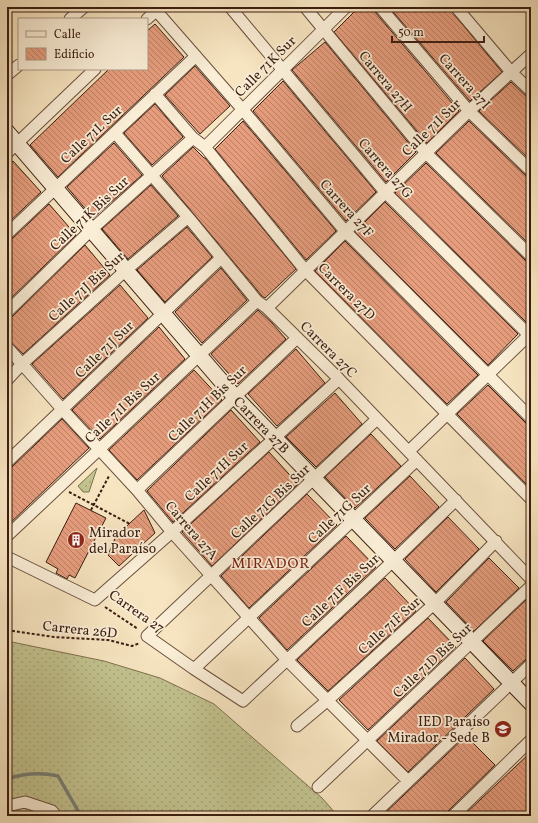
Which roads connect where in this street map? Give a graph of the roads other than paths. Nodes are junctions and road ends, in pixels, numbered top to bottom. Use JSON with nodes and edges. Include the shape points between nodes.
{"nodes":[{"id":1,"x":84,"y":7,"type":"edge"},
{"id":2,"x":230,"y":7,"type":"edge"},
{"id":3,"x":305,"y":7,"type":"edge"},
{"id":4,"x":346,"y":7,"type":"edge"},
{"id":5,"x":380,"y":7,"type":"edge"},
{"id":6,"x":456,"y":7,"type":"edge"},
{"id":7,"x":154,"y":9,"type":"edge"},
{"id":8,"x":71,"y":18,"type":"edge"},
{"id":9,"x":148,"y":18,"type":"edge"},
{"id":10,"x":324,"y":30,"type":"junction"},
{"id":11,"x":531,"y":54,"type":"edge"},
{"id":12,"x":196,"y":56,"type":"junction"},
{"id":13,"x":18,"y":66,"type":"edge"},
{"id":14,"x":94,"y":70,"type":"edge"},
{"id":15,"x":283,"y":70,"type":"junction"},
{"id":16,"x":512,"y":73,"type":"junction"},
{"id":17,"x":7,"y":75,"type":"edge"},
{"id":18,"x":531,"y":91,"type":"edge"},
{"id":19,"x":155,"y":94,"type":"junction"},
{"id":20,"x":243,"y":110,"type":"junction"},
{"id":21,"x":469,"y":111,"type":"junction"},
{"id":22,"x":115,"y":132,"type":"junction"},
{"id":23,"x":193,"y":138,"type":"junction"},
{"id":24,"x":10,"y":143,"type":"edge"},
{"id":25,"x":205,"y":147,"type":"junction"},
{"id":26,"x":426,"y":153,"type":"junction"},
{"id":27,"x":531,"y":171,"type":"edge"},
{"id":28,"x":152,"y":176,"type":"junction"},
{"id":29,"x":55,"y":189,"type":"junction"},
{"id":30,"x":385,"y":192,"type":"junction"},
{"id":31,"x":188,"y":217,"type":"junction"},
{"id":32,"x":91,"y":230,"type":"junction"},
{"id":33,"x":345,"y":231,"type":"junction"},
{"id":34,"x":7,"y":234,"type":"edge"},
{"id":35,"x":531,"y":256,"type":"edge"},
{"id":36,"x":222,"y":258,"type":"junction"},
{"id":37,"x":126,"y":270,"type":"junction"},
{"id":38,"x":305,"y":270,"type":"junction"},
{"id":39,"x":257,"y":301,"type":"junction"},
{"id":40,"x":267,"y":308,"type":"junction"},
{"id":41,"x":7,"y":312,"type":"edge"},
{"id":42,"x":163,"y":314,"type":"junction"},
{"id":43,"x":530,"y":335,"type":"edge"},
{"id":44,"x":297,"y":338,"type":"junction"},
{"id":45,"x":7,"y":347,"type":"edge"},
{"id":46,"x":199,"y":356,"type":"junction"},
{"id":47,"x":22,"y":364,"type":"junction"},
{"id":48,"x":488,"y":374,"type":"junction"},
{"id":49,"x":339,"y":379,"type":"junction"},
{"id":50,"x":7,"y":380,"type":"edge"},
{"id":51,"x":235,"y":397,"type":"junction"},
{"id":52,"x":62,"y":409,"type":"junction"},
{"id":53,"x":448,"y":414,"type":"junction"},
{"id":54,"x":531,"y":418,"type":"edge"},
{"id":55,"x":377,"y":419,"type":"junction"},
{"id":56,"x":274,"y":438,"type":"junction"},
{"id":57,"x":99,"y":449,"type":"junction"},
{"id":58,"x":409,"y":451,"type":"junction"},
{"id":59,"x":417,"y":460,"type":"junction"},
{"id":60,"x":7,"y":462,"type":"edge"},
{"id":61,"x":314,"y":479,"type":"junction"},
{"id":62,"x":137,"y":490,"type":"junction"},
{"id":63,"x":531,"y":499,"type":"edge"},
{"id":64,"x":456,"y":500,"type":"junction"},
{"id":65,"x":354,"y":520,"type":"junction"},
{"id":66,"x":172,"y":532,"type":"junction"},
{"id":67,"x":7,"y":536,"type":"edge"},
{"id":68,"x":496,"y":541,"type":"junction"},
{"id":69,"x":7,"y":557,"type":"edge"},
{"id":70,"x":393,"y":561,"type":"junction"},
{"id":71,"x":212,"y":576,"type":"junction"},
{"id":72,"x":531,"y":579,"type":"edge"},
{"id":73,"x":531,"y":586,"type":"edge"},
{"id":74,"x":95,"y":600,"type":"joint"},
{"id":75,"x":435,"y":603,"type":"junction"},
{"id":76,"x":249,"y":617,"type":"junction"},
{"id":77,"x":148,"y":636,"type":"joint"},
{"id":78,"x":473,"y":642,"type":"junction"},
{"id":79,"x":287,"y":660,"type":"junction"},
{"id":80,"x":531,"y":664,"type":"edge"},
{"id":81,"x":194,"y":669,"type":"junction"},
{"id":82,"x":511,"y":682,"type":"junction"},
{"id":83,"x":328,"y":700,"type":"junction"},
{"id":84,"x":243,"y":701,"type":"joint"},
{"id":85,"x":531,"y":703,"type":"edge"},
{"id":86,"x":298,"y":726,"type":"dead end"},
{"id":87,"x":368,"y":740,"type":"junction"},
{"id":88,"x":531,"y":740,"type":"edge"},
{"id":89,"x":408,"y":781,"type":"junction"},
{"id":90,"x":318,"y":788,"type":"dead end"},
{"id":91,"x":7,"y":806,"type":"edge"},
{"id":92,"x":56,"y":816,"type":"edge"},
{"id":93,"x":372,"y":816,"type":"edge"},
{"id":94,"x":453,"y":816,"type":"edge"}],
"edges":[{"from":1,"to":8,"type":"street"},
{"from":2,"to":15,"type":"street","name":"Carrera 27G"},
{"from":3,"to":10,"type":"street","name":"Carrera 27H"},
{"from":4,"to":10,"type":"street","name":"Calle 71K Sur"},
{"from":5,"to":21,"type":"street","name":"Carrera 27I"},
{"from":6,"to":16,"type":"street"},
{"from":7,"to":9,"type":"street"},
{"from":7,"to":12,"type":"street","name":"Carrera 27F"},
{"from":10,"to":15,"type":"street","name":"Calle 71K Sur"},
{"from":10,"to":26,"type":"street","name":"Carrera 27H"},
{"from":11,"to":16,"type":"street","name":"Calle 71I Sur"},
{"from":12,"to":19,"type":"street","name":"Calle 71L Sur"},
{"from":12,"to":20,"type":"street","name":"Carrera 27F"},
{"from":13,"to":17,"type":"street"},
{"from":14,"to":24,"type":"street"},
{"from":15,"to":20,"type":"street","name":"Calle 71K Sur"},
{"from":15,"to":30,"type":"street","name":"Carrera 27G"},
{"from":16,"to":18,"type":"street"},
{"from":16,"to":21,"type":"street","name":"Calle 71I Sur"},
{"from":19,"to":22,"type":"street","name":"Calle 71L Sur"},
{"from":19,"to":23,"type":"street","name":"Carrera 27D"},
{"from":20,"to":25,"type":"street","name":"Calle 71K Sur"},
{"from":20,"to":33,"type":"street","name":"Carrera 27F"},
{"from":21,"to":26,"type":"street","name":"Calle 71I Sur"},
{"from":21,"to":27,"type":"street","name":"Carrera 27I"},
{"from":22,"to":28,"type":"street","name":"Carrera 27C"},
{"from":22,"to":29,"type":"street","name":"Calle 71L Sur"},
{"from":23,"to":25,"type":"street","name":"Carrera 27D"},
{"from":23,"to":28,"type":"street","name":"Calle 71K Bis Sur"},
{"from":24,"to":29,"type":"street","name":"Carrera 27B"},
{"from":25,"to":38,"type":"street","name":"Carrera 27D"},
{"from":26,"to":30,"type":"street","name":"Calle 71I Sur"},
{"from":26,"to":35,"type":"street","name":"Carrera 27H"},
{"from":28,"to":31,"type":"street","name":"Carrera 27C"},
{"from":28,"to":32,"type":"street","name":"Calle 71K Bis Sur"},
{"from":29,"to":32,"type":"street","name":"Carrera 27B"},
{"from":29,"to":34,"type":"street","name":"Calle 71L Sur"},
{"from":30,"to":33,"type":"street","name":"Calle 71I Sur"},
{"from":30,"to":43,"type":"street","name":"Carrera 27G"},
{"from":31,"to":36,"type":"street","name":"Carrera 27C"},
{"from":31,"to":37,"type":"street","name":"Calle 71J Bis Sur"},
{"from":32,"to":37,"type":"street","name":"Carrera 27B"},
{"from":32,"to":41,"type":"street","name":"Calle 71K Bis Sur"},
{"from":33,"to":38,"type":"street","name":"Calle 71I Sur"},
{"from":33,"to":48,"type":"street","name":"Carrera 27F"},
{"from":36,"to":39,"type":"street","name":"Carrera 27C"},
{"from":36,"to":42,"type":"street","name":"Calle 71J Sur"},
{"from":37,"to":42,"type":"street","name":"Carrera 27B"},
{"from":37,"to":47,"type":"street","name":"Calle 71J Bis Sur"},
{"from":38,"to":40,"type":"street","name":"Calle 71I Sur"},
{"from":38,"to":53,"type":"street","name":"Carrera 27D"},
{"from":39,"to":40,"type":"street","name":"Carrera 27C"},
{"from":39,"to":46,"type":"street","name":"Calle 71I Bis Sur"},
{"from":40,"to":44,"type":"street","name":"Carrera 27C"},
{"from":42,"to":46,"type":"street","name":"Carrera 27B"},
{"from":42,"to":52,"type":"street","name":"Calle 71J Sur"},
{"from":43,"to":48,"type":"street"},
{"from":44,"to":49,"type":"street","name":"Carrera 27C"},
{"from":44,"to":51,"type":"street","name":"Calle 71H Bis Sur"},
{"from":45,"to":47,"type":"street","name":"Carrera 27A"},
{"from":46,"to":51,"type":"street","name":"Carrera 27B"},
{"from":46,"to":57,"type":"street","name":"Calle 71I Bis Sur"},
{"from":47,"to":50,"type":"street","name":"Calle 71J Bis Sur"},
{"from":47,"to":52,"type":"street","name":"Carrera 27A"},
{"from":48,"to":53,"type":"street"},
{"from":48,"to":54,"type":"street","name":"Carrera 27F"},
{"from":49,"to":55,"type":"street","name":"Carrera 27C"},
{"from":49,"to":56,"type":"street","name":"Calle 71H Sur"},
{"from":51,"to":56,"type":"street","name":"Carrera 27B"},
{"from":51,"to":62,"type":"street","name":"Calle 71H Bis Sur"},
{"from":52,"to":57,"type":"street","name":"Carrera 27A"},
{"from":52,"to":60,"type":"street","name":"Calle 71J Sur"},
{"from":53,"to":58,"type":"street"},
{"from":53,"to":63,"type":"street","name":"Carrera 27D"},
{"from":55,"to":58,"type":"street","name":"Carrera 27C"},
{"from":55,"to":61,"type":"street","name":"Calle 71G Bis Sur"},
{"from":56,"to":61,"type":"street","name":"Carrera 27B"},
{"from":56,"to":66,"type":"street","name":"Calle 71H Sur"},
{"from":57,"to":62,"type":"street","name":"Carrera 27A"},
{"from":57,"to":67,"type":"street","name":"Calle 71I Bis Sur","via":[[63,489]]},
{"from":58,"to":59,"type":"street","name":"Carrera 27C"},
{"from":59,"to":64,"type":"street","name":"Carrera 27C"},
{"from":59,"to":65,"type":"street","name":"Calle 71G Sur"},
{"from":61,"to":65,"type":"street","name":"Carrera 27B"},
{"from":61,"to":71,"type":"street","name":"Calle 71G Bis Sur"},
{"from":62,"to":66,"type":"street","name":"Carrera 27A"},
{"from":64,"to":68,"type":"street","name":"Carrera 27C"},
{"from":64,"to":70,"type":"street","name":"Calle 71F Bis Sur"},
{"from":65,"to":70,"type":"street","name":"Carrera 27B"},
{"from":65,"to":76,"type":"street","name":"Calle 71G Sur"},
{"from":66,"to":71,"type":"street","name":"Carrera 27A"},
{"from":66,"to":74,"type":"street","name":"Calle 71H Sur"},
{"from":68,"to":72,"type":"street","name":"Carrera 27C"},
{"from":68,"to":75,"type":"street","name":"Calle 71F Sur"},
{"from":69,"to":74,"type":"street","name":"Carrera 27"},
{"from":70,"to":75,"type":"street","name":"Carrera 27B"},
{"from":70,"to":79,"type":"street","name":"Calle 71F Bis Sur"},
{"from":71,"to":76,"type":"street","name":"Carrera 27A"},
{"from":71,"to":77,"type":"street","name":"Calle 71G Bis Sur"},
{"from":73,"to":78,"type":"street","name":"Calle 71D Bis Sur"},
{"from":75,"to":78,"type":"street","name":"Carrera 27B"},
{"from":75,"to":83,"type":"street","name":"Calle 71F Sur"},
{"from":76,"to":79,"type":"street","name":"Carrera 27A"},
{"from":76,"to":81,"type":"street","name":"Calle 71G Sur"},
{"from":77,"to":81,"type":"street","name":"Carrera 27"},
{"from":78,"to":82,"type":"street","name":"Carrera 27B"},
{"from":78,"to":87,"type":"street","name":"Calle 71D Bis Sur"},
{"from":79,"to":83,"type":"street","name":"Carrera 27A"},
{"from":79,"to":84,"type":"street","name":"Calle 71F Bis Sur"},
{"from":80,"to":82,"type":"street"},
{"from":81,"to":84,"type":"street","name":"Carrera 27"},
{"from":82,"to":85,"type":"street","name":"Carrera 27B"},
{"from":82,"to":89,"type":"street"},
{"from":83,"to":86,"type":"street","name":"Calle 71F Sur"},
{"from":83,"to":87,"type":"street","name":"Carrera 27A"},
{"from":87,"to":89,"type":"street","name":"Carrera 27A"},
{"from":87,"to":90,"type":"street","name":"Calle 71D Bis Sur"},
{"from":88,"to":94,"type":"street"},
{"from":89,"to":93,"type":"street"},
{"from":91,"to":92,"type":"street","via":[[25,802],[52,811]]}]}
